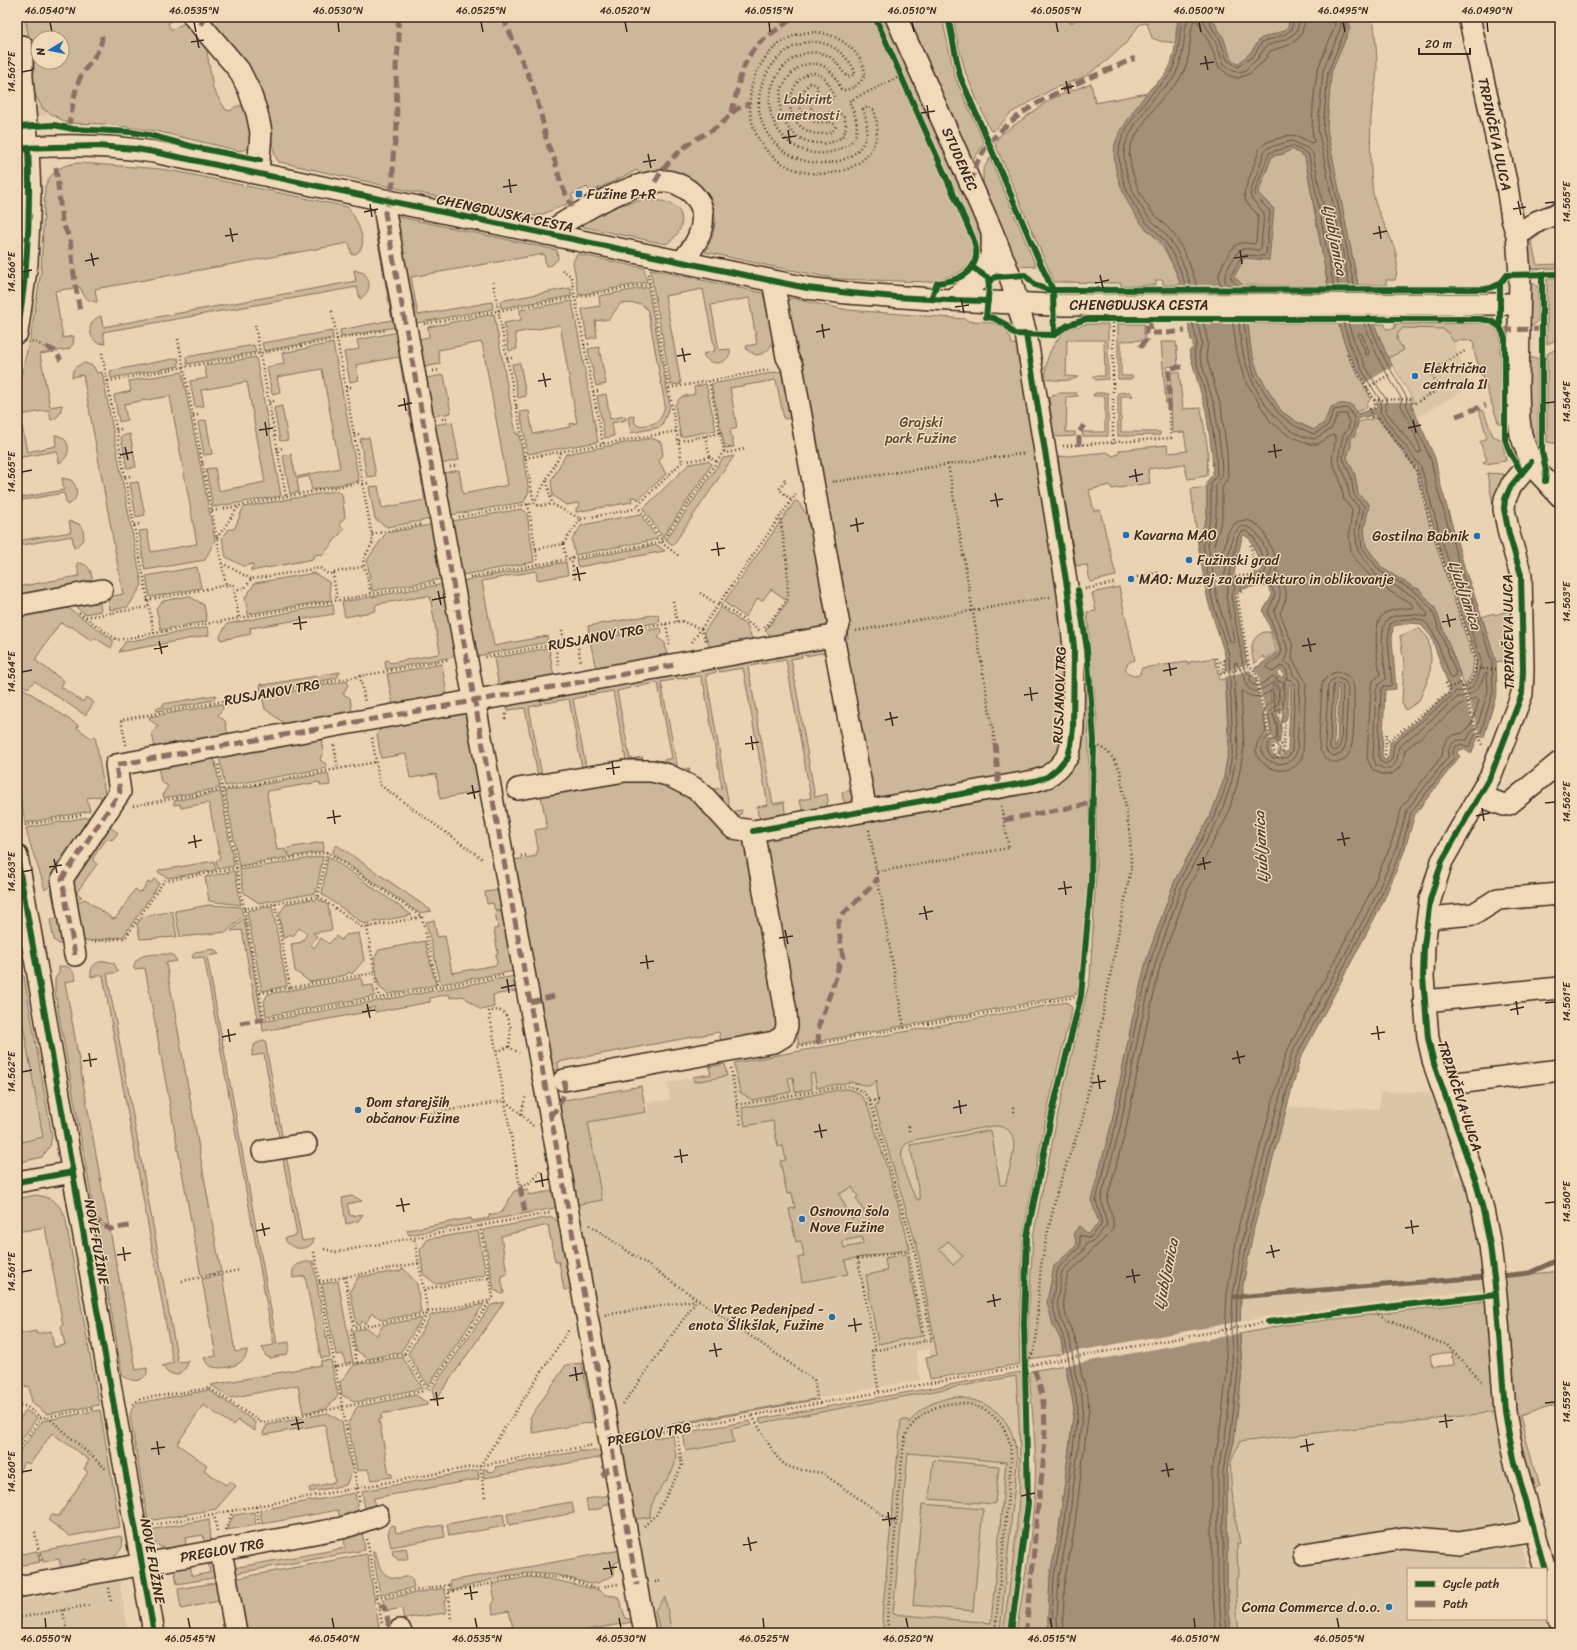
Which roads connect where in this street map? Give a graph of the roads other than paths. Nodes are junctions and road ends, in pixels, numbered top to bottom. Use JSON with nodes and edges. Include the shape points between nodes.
{"nodes":[{"id":1,"x":194,"y":17,"type":"edge"},
{"id":2,"x":896,"y":17,"type":"edge"},
{"id":3,"x":1469,"y":17,"type":"edge"},
{"id":4,"x":22,"y":46,"type":"dead end"},
{"id":5,"x":23,"y":147,"type":"edge"},
{"id":6,"x":258,"y":173,"type":"junction"},
{"id":7,"x":389,"y":201,"type":"junction"},
{"id":8,"x":1560,"y":213,"type":"edge"},
{"id":9,"x":991,"y":229,"type":"junction"},
{"id":10,"x":546,"y":234,"type":"junction"},
{"id":11,"x":1517,"y":236,"type":"junction"},
{"id":12,"x":681,"y":262,"type":"junction"},
{"id":13,"x":773,"y":281,"type":"junction"},
{"id":14,"x":951,"y":300,"type":"junction"},
{"id":15,"x":1019,"y":304,"type":"junction"},
{"id":16,"x":1518,"y":304,"type":"junction"},
{"id":17,"x":23,"y":336,"type":"edge"},
{"id":18,"x":1531,"y":462,"type":"junction"},
{"id":19,"x":1560,"y":496,"type":"edge"},
{"id":20,"x":102,"y":590,"type":"dead end"},
{"id":21,"x":17,"y":606,"type":"edge"},
{"id":22,"x":834,"y":634,"type":"junction"},
{"id":23,"x":475,"y":701,"type":"junction"},
{"id":24,"x":1560,"y":762,"type":"edge"},
{"id":25,"x":518,"y":789,"type":"dead end"},
{"id":26,"x":1480,"y":796,"type":"junction"},
{"id":27,"x":866,"y":811,"type":"junction"},
{"id":28,"x":753,"y":831,"type":"junction"},
{"id":29,"x":17,"y":856,"type":"edge"},
{"id":30,"x":1560,"y":894,"type":"edge"},
{"id":31,"x":1428,"y":918,"type":"junction"},
{"id":32,"x":75,"y":950,"type":"road end"},
{"id":33,"x":1560,"y":988,"type":"edge"},
{"id":34,"x":1424,"y":1001,"type":"junction"},
{"id":35,"x":1560,"y":1070,"type":"edge"},
{"id":36,"x":564,"y":1080,"type":"dead end"},
{"id":37,"x":1441,"y":1085,"type":"junction"},
{"id":38,"x":306,"y":1144,"type":"dead end"},
{"id":39,"x":263,"y":1151,"type":"dead end"},
{"id":40,"x":72,"y":1172,"type":"junction"},
{"id":41,"x":17,"y":1182,"type":"edge"},
{"id":42,"x":370,"y":1512,"type":"road end"},
{"id":43,"x":1533,"y":1530,"type":"junction"},
{"id":44,"x":219,"y":1541,"type":"junction"},
{"id":45,"x":1304,"y":1554,"type":"dead end"},
{"id":46,"x":142,"y":1565,"type":"junction"},
{"id":47,"x":1545,"y":1568,"type":"edge"},
{"id":48,"x":1547,"y":1576,"type":"edge"},
{"id":49,"x":17,"y":1587,"type":"edge"},
{"id":50,"x":1560,"y":1619,"type":"edge"},
{"id":51,"x":154,"y":1633,"type":"edge"},
{"id":52,"x":236,"y":1633,"type":"edge"},
{"id":53,"x":645,"y":1633,"type":"edge"}],
"edges":[{"from":1,"to":6,"type":"street","via":[[239,70],[250,90],[261,132]]},
{"from":2,"to":9,"type":"street","name":"STUDENEC"},
{"from":3,"to":11,"type":"street","name":"TRPINČEVA ULICA"},
{"from":4,"to":5,"type":"street"},
{"from":5,"to":6,"type":"street","name":"CHENGDUJSKA CESTA","via":[[97,146],[136,149]]},
{"from":5,"to":17,"type":"street","via":[[30,195]]},
{"from":6,"to":7,"type":"street","name":"CHENGDUJSKA CESTA"},
{"from":7,"to":10,"type":"street","name":"CHENGDUJSKA CESTA"},
{"from":7,"to":23,"type":"street","via":[[386,213]]},
{"from":8,"to":11,"type":"street","via":[[1538,221]]},
{"from":9,"to":14,"type":"street","via":[[992,254],[988,268],[976,282]]},
{"from":9,"to":15,"type":"street","name":"STUDENEC"},
{"from":10,"to":12,"type":"street","name":"CHENGDUJSKA CESTA"},
{"from":10,"to":12,"type":"street","via":[[618,193],[667,181],[681,185],[691,192],[702,208],[700,234],[691,251]]},
{"from":11,"to":16,"type":"street","name":"TRPINČEVA ULICA","via":[[1520,275]]},
{"from":12,"to":13,"type":"street","name":"CHENGDUJSKA CESTA"},
{"from":13,"to":14,"type":"street","name":"CHENGDUJSKA CESTA","via":[[847,293]]},
{"from":13,"to":22,"type":"street","via":[[839,625]]},
{"from":14,"to":15,"type":"street","name":"CHENGDUJSKA CESTA"},
{"from":15,"to":16,"type":"street","name":"CHENGDUJSKA CESTA"},
{"from":15,"to":27,"type":"street","name":"RUSJANOV TRG","via":[[1068,593],[1074,647],[1073,728],[1068,756],[1047,777]]},
{"from":16,"to":18,"type":"street","name":"TRPINČEVA ULICA","via":[[1519,419],[1523,443]]},
{"from":18,"to":19,"type":"street"},
{"from":18,"to":26,"type":"street","name":"TRPINČEVA ULICA","via":[[1511,486],[1504,509],[1521,575],[1522,694],[1491,775]]},
{"from":20,"to":21,"type":"street"},
{"from":22,"to":23,"type":"street"},
{"from":22,"to":27,"type":"street"},
{"from":23,"to":32,"type":"street","via":[[116,764],[120,792],[62,879]]},
{"from":23,"to":53,"type":"street","via":[[524,971],[576,1215],[585,1304]]},
{"from":24,"to":26,"type":"street","via":[[1509,804],[1504,805]]},
{"from":25,"to":28,"type":"street","name":"RUSJANOV TRG","via":[[624,770],[652,772],[694,788],[733,828]]},
{"from":26,"to":31,"type":"street","name":"TRPINČEVA ULICA","via":[[1442,861],[1434,884]]},
{"from":27,"to":28,"type":"street","name":"RUSJANOV TRG"},
{"from":28,"to":36,"type":"street","via":[[786,1012],[787,1026],[784,1036],[774,1042]]},
{"from":29,"to":40,"type":"street","name":"NOVE FUŽINE"},
{"from":30,"to":31,"type":"street","via":[[1503,898],[1491,902],[1474,914]]},
{"from":31,"to":34,"type":"street","name":"TRPINČEVA ULICA","via":[[1424,946]]},
{"from":33,"to":34,"type":"street"},
{"from":34,"to":37,"type":"street","name":"TRPINČEVA ULICA","via":[[1428,1038]]},
{"from":35,"to":37,"type":"street"},
{"from":37,"to":43,"type":"street","name":"TRPINČEVA ULICA","via":[[1477,1185],[1485,1217],[1496,1295],[1505,1411],[1514,1459]]},
{"from":38,"to":39,"type":"street"},
{"from":40,"to":41,"type":"street"},
{"from":40,"to":46,"type":"street","name":"NOVE FUŽINE"},
{"from":42,"to":44,"type":"street","name":"PREGLOV TRG","via":[[342,1528]]},
{"from":43,"to":45,"type":"street","via":[[1460,1543],[1404,1538]]},
{"from":43,"to":47,"type":"street","name":"TRPINČEVA ULICA"},
{"from":44,"to":46,"type":"street","name":"PREGLOV TRG"},
{"from":44,"to":52,"type":"street"},
{"from":46,"to":49,"type":"street","name":"PREGLOV TRG"},
{"from":46,"to":51,"type":"street","name":"NOVE FUŽINE"},
{"from":48,"to":50,"type":"street"}]}
